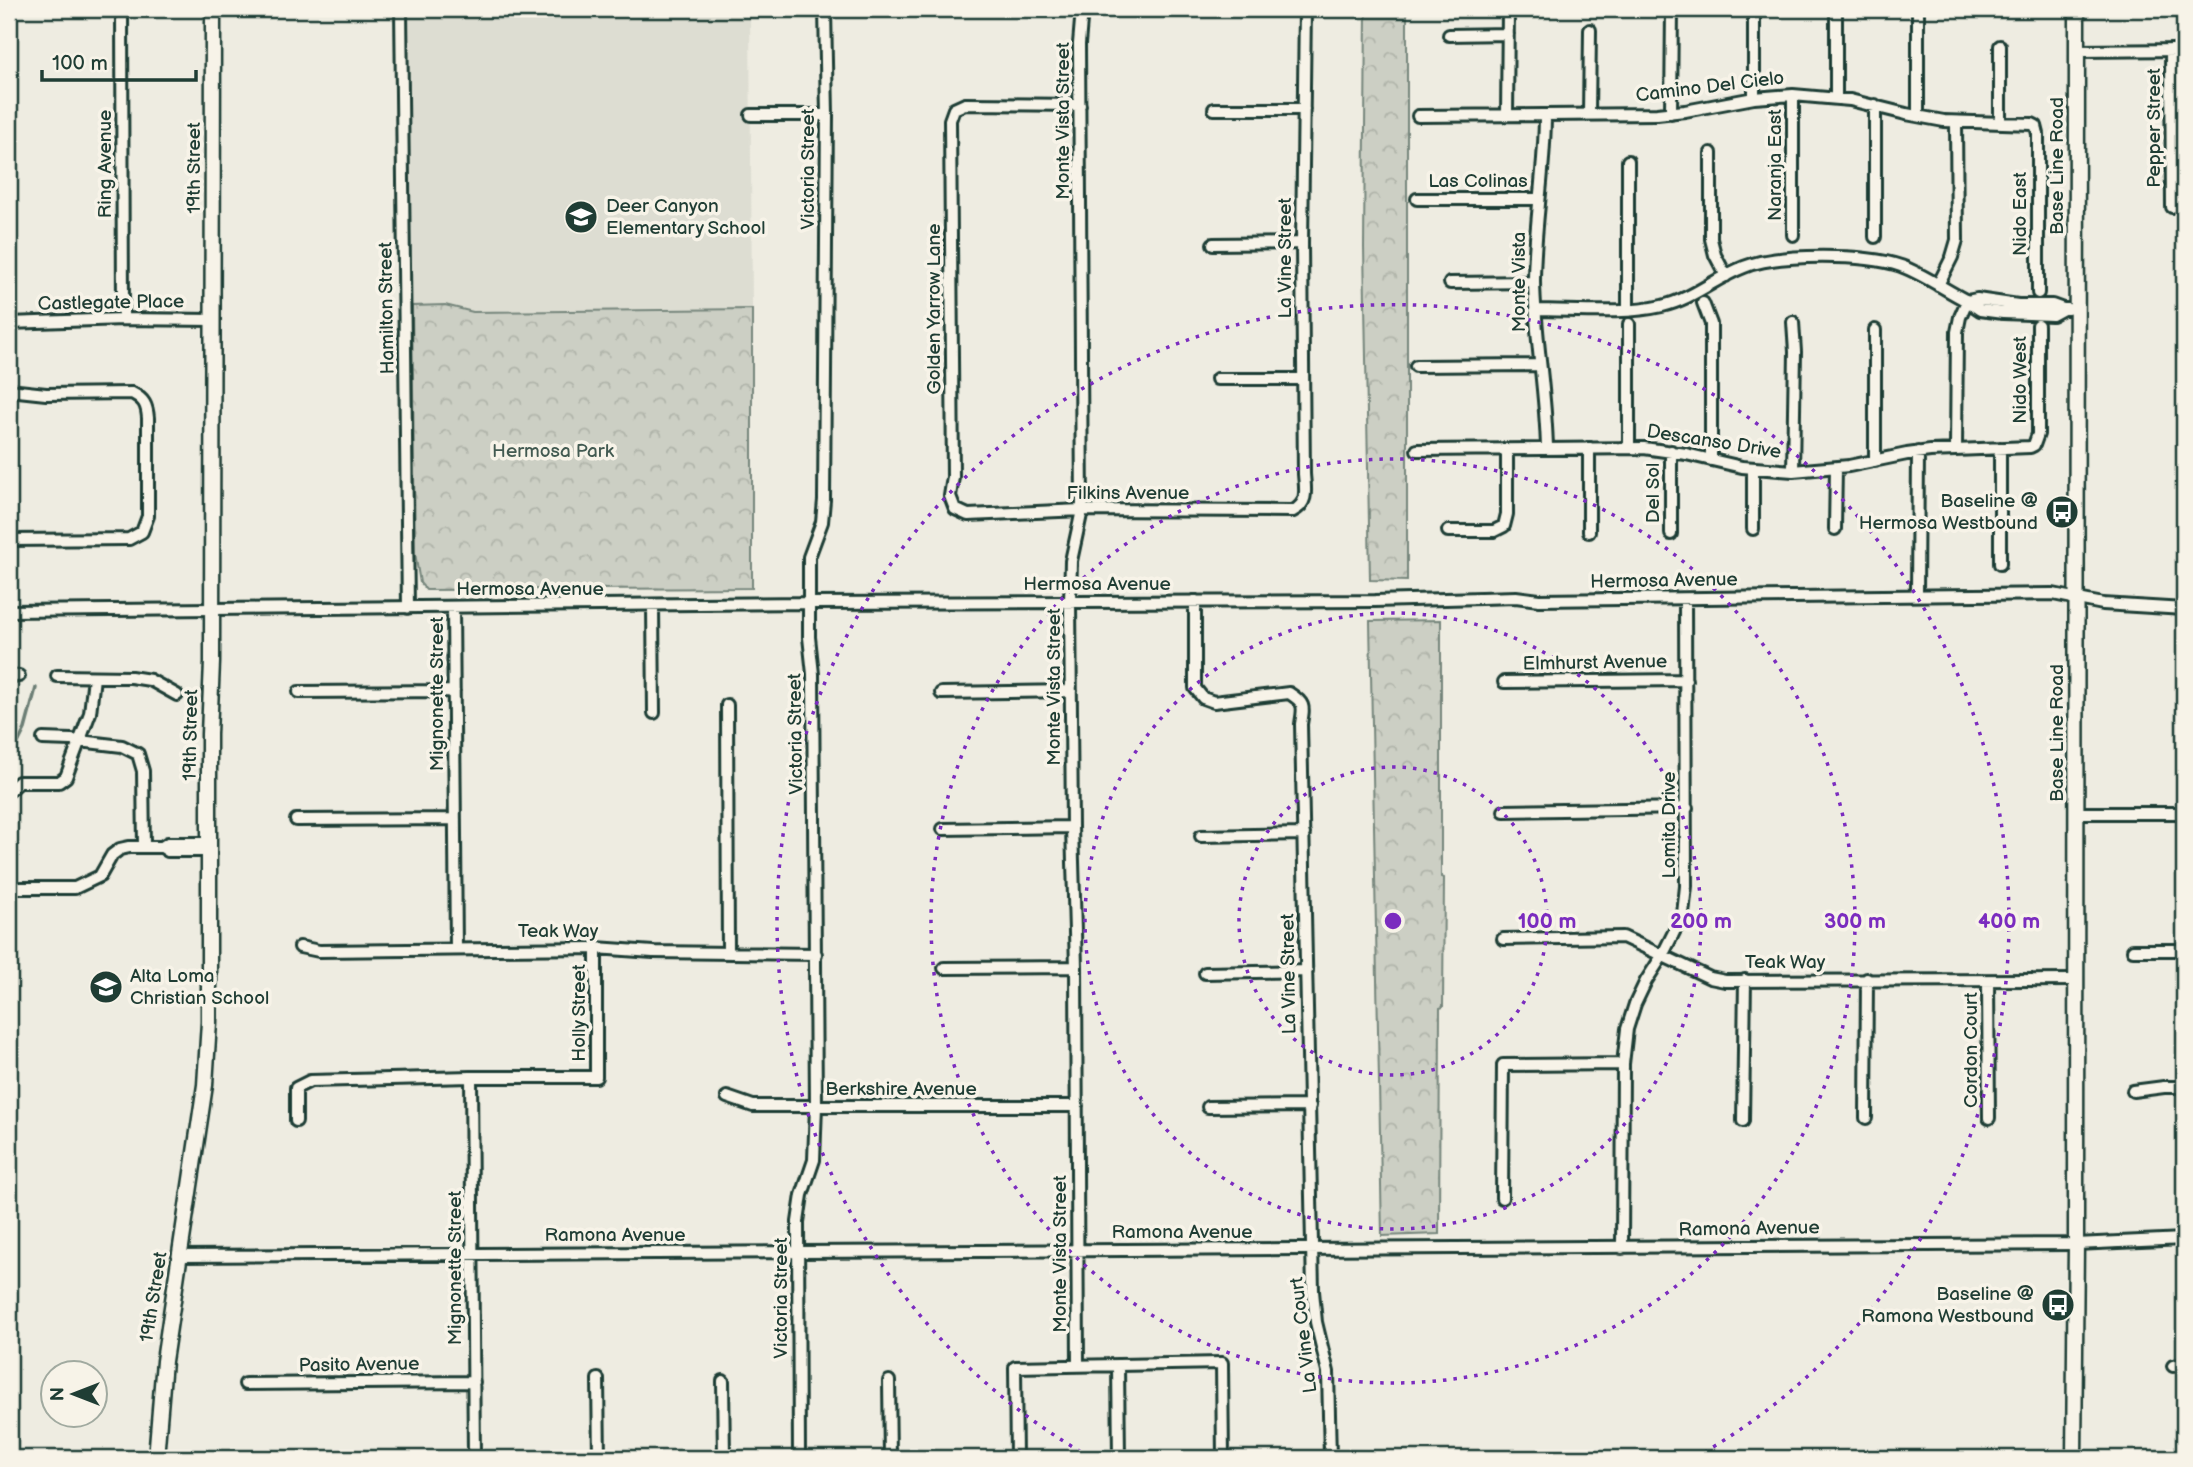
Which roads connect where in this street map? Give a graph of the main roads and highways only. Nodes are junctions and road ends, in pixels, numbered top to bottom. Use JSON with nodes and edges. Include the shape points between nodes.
{"nodes":[{"id":1,"x":214,"y":9,"type":"edge"},
{"id":2,"x":2077,"y":9,"type":"edge"},
{"id":3,"x":156,"y":1458,"type":"edge"},
{"id":4,"x":2074,"y":1458,"type":"edge"}],
"edges":[{"from":1,"to":3,"type":"main road","name":"19th Street","via":[[209,1022],[205,1084],[164,1361]]},
{"from":2,"to":4,"type":"main road","name":"Base Line Road","via":[[2070,309],[2077,598]]}]}
